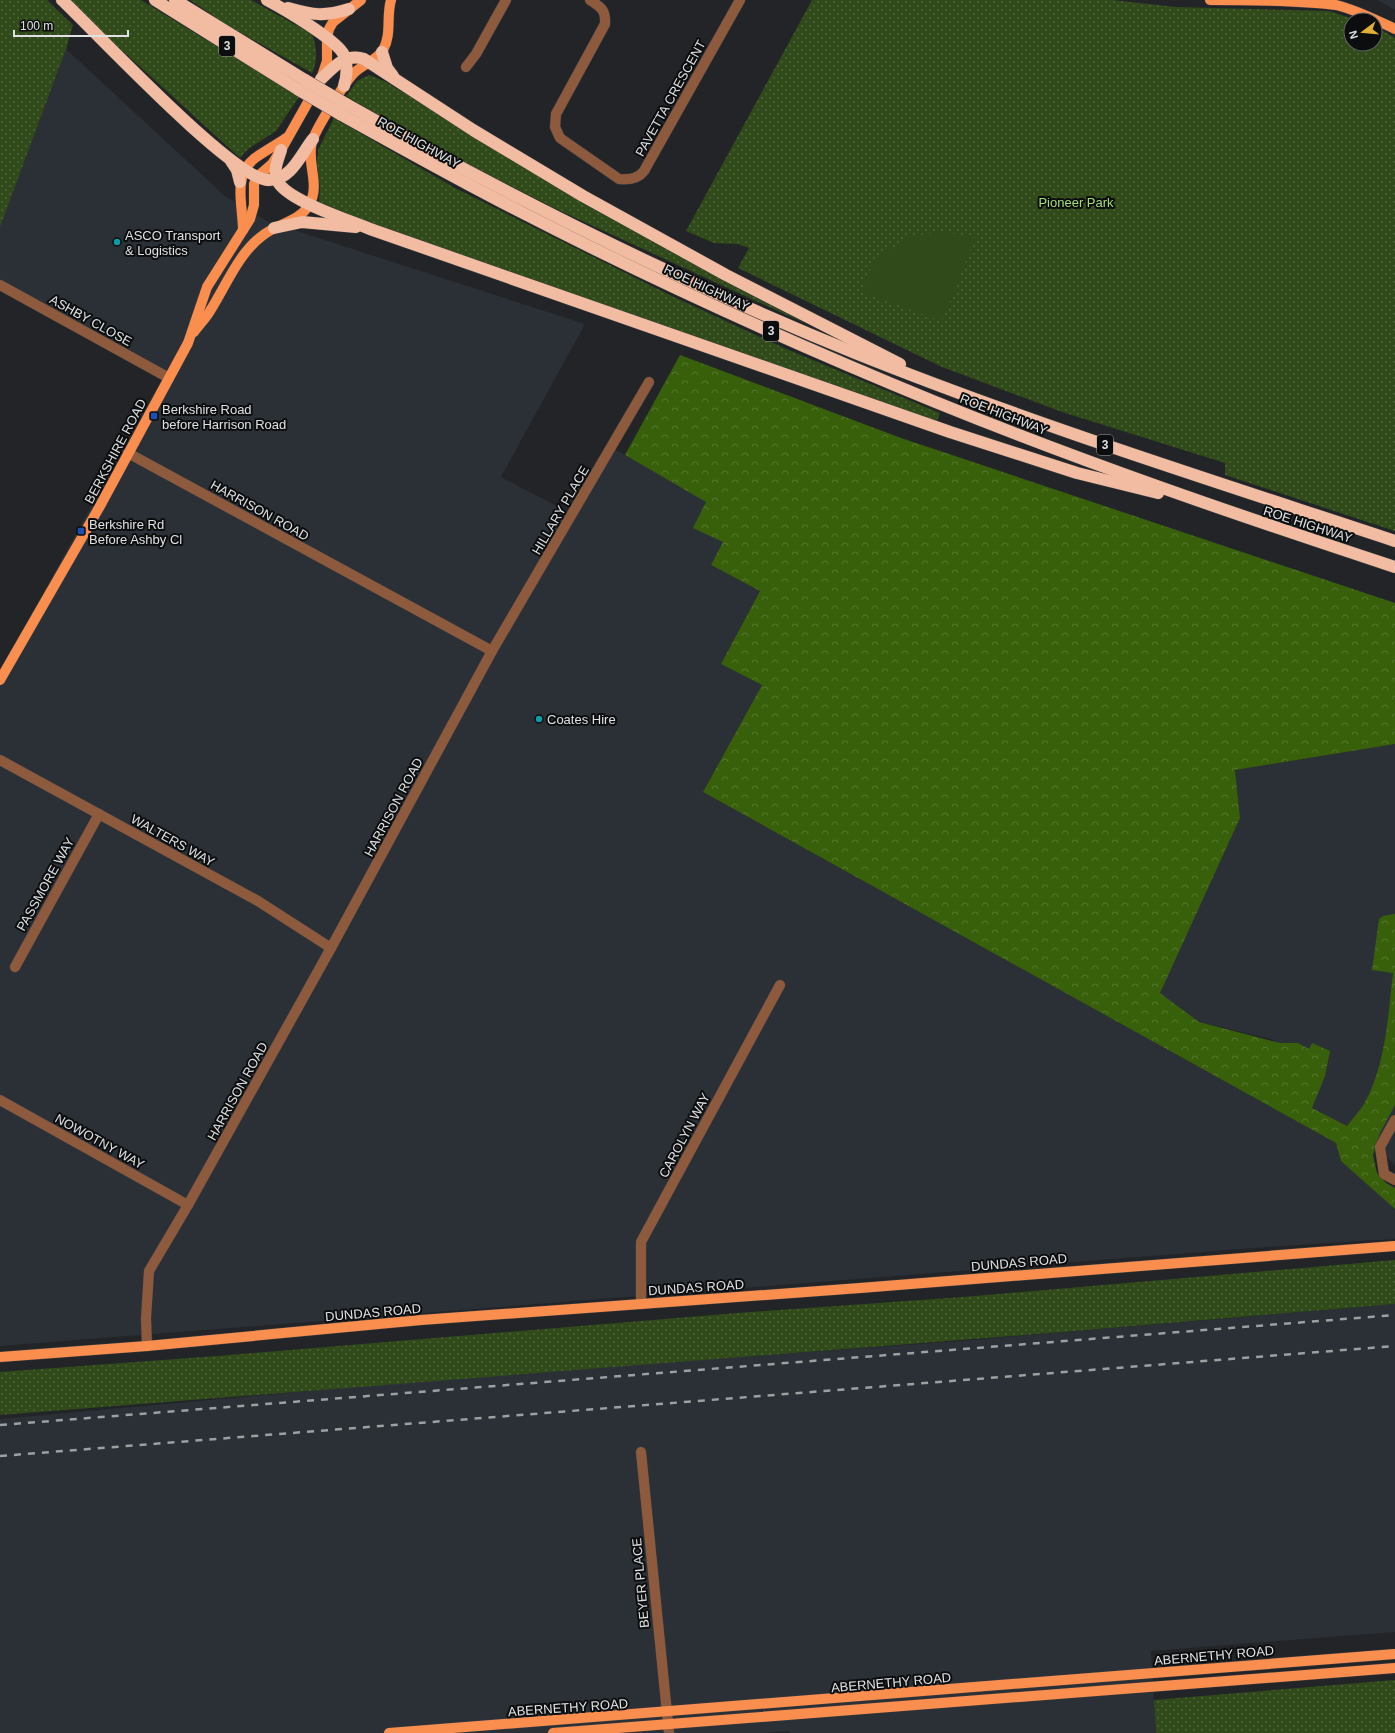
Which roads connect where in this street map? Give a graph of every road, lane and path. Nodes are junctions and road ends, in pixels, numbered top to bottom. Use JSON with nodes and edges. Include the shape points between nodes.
{"nodes":[{"id":1,"x":62,"y":0,"type":"edge"},
{"id":2,"x":155,"y":0,"type":"edge"},
{"id":3,"x":175,"y":0,"type":"edge"},
{"id":4,"x":361,"y":0,"type":"edge"},
{"id":5,"x":391,"y":0,"type":"edge"},
{"id":6,"x":506,"y":0,"type":"edge"},
{"id":7,"x":590,"y":0,"type":"edge"},
{"id":8,"x":740,"y":0,"type":"edge"},
{"id":9,"x":1210,"y":0,"type":"edge"},
{"id":10,"x":271,"y":2,"type":"edge"},
{"id":11,"x":349,"y":9,"type":"junction"},
{"id":12,"x":1395,"y":30,"type":"edge"},
{"id":13,"x":327,"y":38,"type":"junction"},
{"id":14,"x":382,"y":52,"type":"junction"},
{"id":15,"x":345,"y":59,"type":"junction"},
{"id":16,"x":369,"y":62,"type":"junction"},
{"id":17,"x":466,"y":67,"type":"dead end"},
{"id":18,"x":321,"y":79,"type":"junction"},
{"id":19,"x":396,"y":80,"type":"junction"},
{"id":20,"x":302,"y":85,"type":"junction"},
{"id":21,"x":344,"y":86,"type":"junction"},
{"id":22,"x":343,"y":109,"type":"junction"},
{"id":23,"x":292,"y":131,"type":"junction"},
{"id":24,"x":313,"y":139,"type":"junction"},
{"id":25,"x":281,"y":150,"type":"junction"},
{"id":26,"x":228,"y":158,"type":"junction"},
{"id":27,"x":245,"y":170,"type":"junction"},
{"id":28,"x":257,"y":177,"type":"junction"},
{"id":29,"x":276,"y":179,"type":"junction"},
{"id":30,"x":240,"y":182,"type":"junction"},
{"id":31,"x":310,"y":204,"type":"junction"},
{"id":32,"x":274,"y":228,"type":"junction"},
{"id":33,"x":370,"y":229,"type":"junction"},
{"id":34,"x":243,"y":230,"type":"junction"},
{"id":35,"x":0,"y":285,"type":"edge"},
{"id":36,"x":190,"y":337,"type":"junction"},
{"id":37,"x":169,"y":378,"type":"junction"},
{"id":38,"x":649,"y":382,"type":"dead end"},
{"id":39,"x":942,"y":387,"type":"junction"},
{"id":40,"x":128,"y":453,"type":"junction"},
{"id":41,"x":1219,"y":509,"type":"junction"},
{"id":42,"x":1395,"y":542,"type":"edge"},
{"id":43,"x":1395,"y":567,"type":"edge"},
{"id":44,"x":492,"y":651,"type":"junction"},
{"id":45,"x":0,"y":680,"type":"edge"},
{"id":46,"x":0,"y":760,"type":"edge"},
{"id":47,"x":99,"y":814,"type":"junction"},
{"id":48,"x":331,"y":948,"type":"junction"},
{"id":49,"x":14,"y":967,"type":"dead end"},
{"id":50,"x":780,"y":985,"type":"dead end"},
{"id":51,"x":0,"y":1100,"type":"edge"},
{"id":52,"x":1395,"y":1120,"type":"edge"},
{"id":53,"x":1395,"y":1180,"type":"edge"},
{"id":54,"x":188,"y":1205,"type":"junction"},
{"id":55,"x":1395,"y":1246,"type":"edge"},
{"id":56,"x":641,"y":1304,"type":"junction"},
{"id":57,"x":147,"y":1346,"type":"junction"},
{"id":58,"x":0,"y":1357,"type":"edge"},
{"id":59,"x":641,"y":1452,"type":"dead end"},
{"id":60,"x":1395,"y":1654,"type":"edge"},
{"id":61,"x":1320,"y":1660,"type":"junction"},
{"id":62,"x":1395,"y":1668,"type":"edge"},
{"id":63,"x":1321,"y":1674,"type":"junction"},
{"id":64,"x":666,"y":1712,"type":"junction"},
{"id":65,"x":669,"y":1728,"type":"edge"},
{"id":66,"x":389,"y":1733,"type":"edge"},
{"id":67,"x":554,"y":1733,"type":"edge"}],
"edges":[{"from":1,"to":26,"type":"highway","via":[[175,112]]},
{"from":2,"to":20,"type":"highway","name":"ROE HIGHWAY","number":"3"},
{"from":3,"to":20,"type":"highway","name":"ROE HIGHWAY","number":"3"},
{"from":4,"to":11,"type":"main road"},
{"from":5,"to":14,"type":"main road","via":[[388,12],[388,37]]},
{"from":6,"to":17,"type":"street"},
{"from":7,"to":8,"type":"street","name":"PAVETTA CRESCENT","via":[[602,7],[606,14],[606,24],[556,114],[555,127],[560,138],[619,179],[626,180],[644,171]]},
{"from":9,"to":12,"type":"main road","via":[[1335,5],[1370,17]]},
{"from":10,"to":11,"type":"highway","via":[[314,16]]},
{"from":10,"to":13,"type":"highway"},
{"from":11,"to":13,"type":"main road","via":[[333,22]]},
{"from":13,"to":15,"type":"highway","via":[[339,48]]},
{"from":13,"to":18,"type":"main road","via":[[327,61]]},
{"from":14,"to":16,"type":"main road"},
{"from":14,"to":19,"type":"highway","via":[[388,70]]},
{"from":15,"to":16,"type":"highway","via":[[358,57]]},
{"from":15,"to":18,"type":"highway"},
{"from":15,"to":21,"type":"highway","via":[[347,70]]},
{"from":16,"to":19,"type":"highway"},
{"from":16,"to":21,"type":"main road","via":[[355,72]]},
{"from":18,"to":23,"type":"main road"},
{"from":19,"to":39,"type":"highway","via":[[528,163],[668,244]]},
{"from":20,"to":22,"type":"highway","name":"ROE HIGHWAY","number":"3","bridge":true},
{"from":21,"to":24,"type":"main road"},
{"from":22,"to":39,"type":"highway","name":"ROE HIGHWAY","number":"3","via":[[580,229],[753,310]]},
{"from":22,"to":41,"type":"highway","name":"ROE HIGHWAY","number":"3","via":[[524,214],[750,322],[935,402]]},
{"from":23,"to":25,"type":"main road"},
{"from":23,"to":27,"type":"main road","via":[[278,144],[254,159]]},
{"from":24,"to":29,"type":"highway","via":[[291,170]]},
{"from":24,"to":31,"type":"main road","via":[[311,156],[314,190]]},
{"from":25,"to":28,"type":"main road","via":[[272,164]]},
{"from":25,"to":29,"type":"highway","via":[[275,167]]},
{"from":26,"to":27,"type":"highway"},
{"from":26,"to":30,"type":"highway","via":[[237,170]]},
{"from":27,"to":28,"type":"highway"},
{"from":27,"to":30,"type":"main road"},
{"from":28,"to":29,"type":"highway"},
{"from":28,"to":34,"type":"main road","name":"BERKSHIRE ROAD","via":[[254,184],[253,211]]},
{"from":29,"to":31,"type":"highway","via":[[288,193]]},
{"from":30,"to":34,"type":"main road"},
{"from":31,"to":32,"type":"main road","name":"BERKSHIRE ROAD","via":[[295,218]]},
{"from":31,"to":33,"type":"highway"},
{"from":32,"to":33,"type":"highway","via":[[302,222]]},
{"from":32,"to":36,"type":"main road","name":"BERKSHIRE ROAD","via":[[261,236],[244,255],[209,312]]},
{"from":33,"to":41,"type":"highway","via":[[1013,453],[1077,473]]},
{"from":34,"to":36,"type":"main road","name":"BERKSHIRE ROAD","via":[[207,287]]},
{"from":35,"to":37,"type":"street","name":"ASHBY CLOSE"},
{"from":36,"to":37,"type":"main road","name":"BERKSHIRE ROAD"},
{"from":37,"to":40,"type":"main road","name":"BERKSHIRE ROAD"},
{"from":38,"to":44,"type":"street","name":"HILLARY PLACE"},
{"from":39,"to":42,"type":"highway","name":"ROE HIGHWAY","number":"3"},
{"from":40,"to":44,"type":"street","name":"HARRISON ROAD"},
{"from":40,"to":45,"type":"main road","name":"BERKSHIRE ROAD"},
{"from":41,"to":43,"type":"highway","name":"ROE HIGHWAY","number":"3"},
{"from":44,"to":48,"type":"street","name":"HARRISON ROAD"},
{"from":46,"to":47,"type":"street","name":"WALTERS WAY"},
{"from":47,"to":48,"type":"street","name":"WALTERS WAY","via":[[258,901]]},
{"from":47,"to":49,"type":"street","name":"PASSMORE WAY"},
{"from":48,"to":54,"type":"street","name":"HARRISON ROAD"},
{"from":50,"to":56,"type":"street","name":"CAROLYN WAY","via":[[641,1242]]},
{"from":51,"to":54,"type":"street","name":"NOWOTNY WAY"},
{"from":52,"to":53,"type":"street","via":[[1380,1147],[1384,1174]]},
{"from":54,"to":57,"type":"street","name":"HARRISON ROAD","via":[[149,1271]]},
{"from":55,"to":56,"type":"main road","name":"DUNDAS ROAD"},
{"from":56,"to":57,"type":"main road","name":"DUNDAS ROAD","via":[[421,1320]]},
{"from":57,"to":58,"type":"main road","name":"DUNDAS ROAD"},
{"from":59,"to":64,"type":"street","name":"BEYER PLACE"},
{"from":60,"to":61,"type":"main road","name":"ABERNETHY ROAD"},
{"from":61,"to":63,"type":"main road"},
{"from":61,"to":64,"type":"main road","name":"ABERNETHY ROAD"},
{"from":62,"to":63,"type":"main road","name":"ABERNETHY ROAD"},
{"from":63,"to":65,"type":"main road","name":"ABERNETHY ROAD"},
{"from":64,"to":65,"type":"street","name":"BEYER PLACE"},
{"from":64,"to":66,"type":"main road","name":"ABERNETHY ROAD"},
{"from":65,"to":67,"type":"main road","name":"ABERNETHY ROAD"}]}
